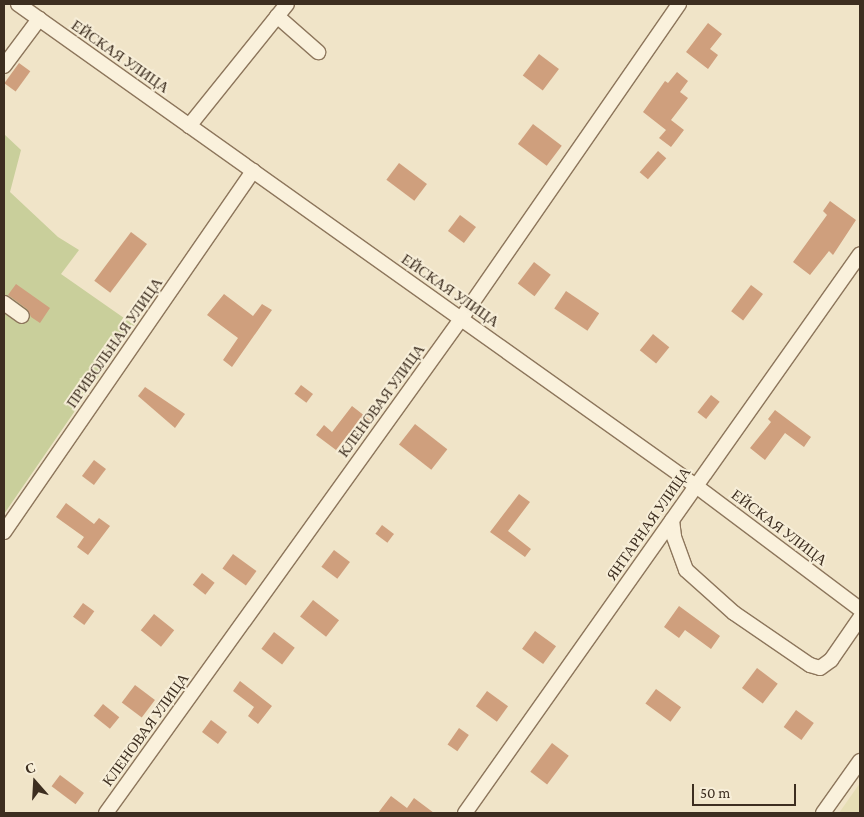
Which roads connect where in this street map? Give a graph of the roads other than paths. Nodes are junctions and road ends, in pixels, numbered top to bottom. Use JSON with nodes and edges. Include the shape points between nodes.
{"nodes":[{"id":1,"x":18,"y":4,"type":"edge"},
{"id":2,"x":287,"y":4,"type":"edge"},
{"id":3,"x":679,"y":4,"type":"edge"},
{"id":4,"x":278,"y":16,"type":"junction"},
{"id":5,"x":39,"y":19,"type":"junction"},
{"id":6,"x":318,"y":52,"type":"dead end"},
{"id":7,"x":4,"y":66,"type":"edge"},
{"id":8,"x":188,"y":126,"type":"junction"},
{"id":9,"x":253,"y":171,"type":"junction"},
{"id":10,"x":860,"y":254,"type":"edge"},
{"id":11,"x":4,"y":303,"type":"edge"},
{"id":12,"x":22,"y":316,"type":"dead end"},
{"id":13,"x":461,"y":319,"type":"junction"},
{"id":14,"x":696,"y":486,"type":"junction"},
{"id":15,"x":672,"y":520,"type":"junction"},
{"id":16,"x":4,"y":532,"type":"edge"},
{"id":17,"x":860,"y":609,"type":"edge"},
{"id":18,"x":860,"y":618,"type":"edge"},
{"id":19,"x":860,"y":761,"type":"edge"},
{"id":20,"x":106,"y":813,"type":"edge"},
{"id":21,"x":465,"y":813,"type":"edge"},
{"id":22,"x":823,"y":813,"type":"edge"}],
"edges":[{"from":1,"to":5,"type":"street","name":"ЕЙСКАЯ УЛИЦА"},
{"from":2,"to":4,"type":"street"},
{"from":3,"to":13,"type":"street","name":"КЛЕНОВАЯ УЛИЦА"},
{"from":4,"to":6,"type":"street"},
{"from":4,"to":8,"type":"street"},
{"from":5,"to":7,"type":"street"},
{"from":5,"to":8,"type":"street","name":"ЕЙСКАЯ УЛИЦА"},
{"from":8,"to":9,"type":"street","name":"ЕЙСКАЯ УЛИЦА"},
{"from":9,"to":13,"type":"street","name":"ЕЙСКАЯ УЛИЦА"},
{"from":9,"to":16,"type":"street","name":"ПРИВОЛЬНАЯ УЛИЦА"},
{"from":10,"to":14,"type":"street","name":"ЯНТАРНАЯ УЛИЦА"},
{"from":11,"to":12,"type":"street"},
{"from":13,"to":14,"type":"street","name":"ЕЙСКАЯ УЛИЦА"},
{"from":13,"to":20,"type":"street","name":"КЛЕНОВАЯ УЛИЦА"},
{"from":14,"to":15,"type":"street","name":"ЯНТАРНАЯ УЛИЦА"},
{"from":14,"to":17,"type":"street","name":"ЕЙСКАЯ УЛИЦА"},
{"from":15,"to":18,"type":"street","via":[[674,537],[686,570],[734,613],[810,665],[820,668],[831,660]]},
{"from":15,"to":21,"type":"street","name":"ЯНТАРНАЯ УЛИЦА"},
{"from":19,"to":22,"type":"street"}]}
